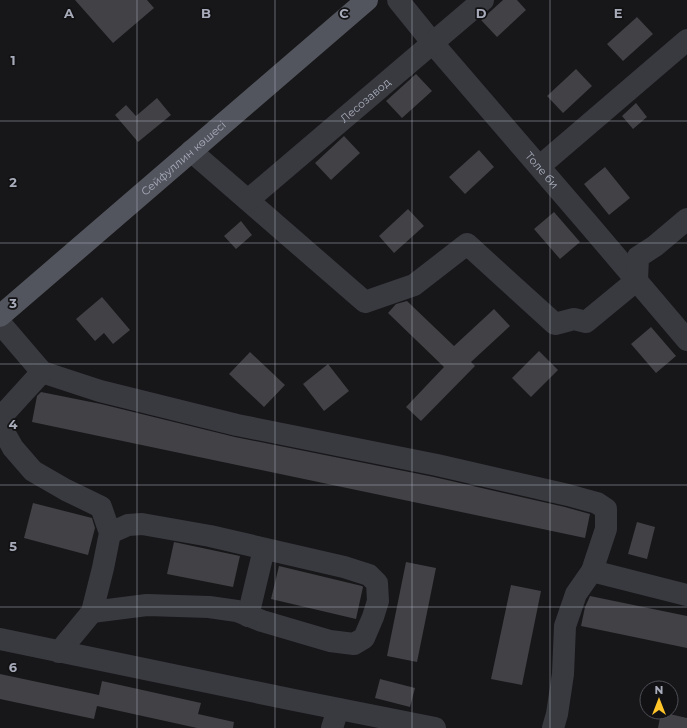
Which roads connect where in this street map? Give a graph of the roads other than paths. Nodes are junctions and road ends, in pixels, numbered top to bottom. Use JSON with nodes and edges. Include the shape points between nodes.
{"nodes":[{"id":1,"x":367,"y":0,"type":"edge"},
{"id":2,"x":398,"y":0,"type":"edge"},
{"id":3,"x":483,"y":0,"type":"edge"},
{"id":4,"x":687,"y":40,"type":"edge"},
{"id":5,"x":433,"y":43,"type":"junction"},
{"id":6,"x":191,"y":151,"type":"junction"},
{"id":7,"x":540,"y":166,"type":"junction"},
{"id":8,"x":248,"y":200,"type":"junction"},
{"id":9,"x":687,"y":219,"type":"edge"},
{"id":10,"x":637,"y":280,"type":"junction"},
{"id":11,"x":0,"y":316,"type":"edge"},
{"id":12,"x":0,"y":323,"type":"edge"},
{"id":13,"x":687,"y":340,"type":"edge"},
{"id":14,"x":42,"y":372,"type":"junction"},
{"id":15,"x":0,"y":418,"type":"edge"},
{"id":16,"x":0,"y":425,"type":"edge"},
{"id":17,"x":110,"y":533,"type":"junction"},
{"id":18,"x":264,"y":549,"type":"junction"},
{"id":19,"x":592,"y":571,"type":"junction"},
{"id":20,"x":687,"y":595,"type":"edge"},
{"id":21,"x":92,"y":612,"type":"junction"},
{"id":22,"x":248,"y":616,"type":"junction"},
{"id":23,"x":0,"y":639,"type":"edge"},
{"id":24,"x":59,"y":652,"type":"junction"},
{"id":25,"x":335,"y":719,"type":"edge"},
{"id":26,"x":435,"y":728,"type":"edge"},
{"id":27,"x":553,"y":728,"type":"edge"}],
"edges":[{"from":1,"to":6,"type":"main road","name":"Сейфуллин көшесі"},
{"from":2,"to":5,"type":"street","name":"Толе би"},
{"from":3,"to":5,"type":"street","name":"Лесозавод"},
{"from":4,"to":7,"type":"street"},
{"from":5,"to":7,"type":"street","name":"Толе би"},
{"from":5,"to":8,"type":"street","name":"Лесозавод"},
{"from":6,"to":8,"type":"street"},
{"from":6,"to":11,"type":"main road","name":"Сейфуллин көшесі"},
{"from":7,"to":10,"type":"street","name":"Толе би"},
{"from":8,"to":10,"type":"street","via":[[365,302],[414,285],[467,244],[555,324],[574,319],[586,322]]},
{"from":9,"to":10,"type":"street","via":[[638,257]]},
{"from":10,"to":13,"type":"street","name":"Толе би"},
{"from":12,"to":14,"type":"street"},
{"from":14,"to":15,"type":"street"},
{"from":14,"to":19,"type":"street","via":[[100,391],[236,425],[437,466],[597,503],[606,509],[606,529]]},
{"from":16,"to":17,"type":"street","via":[[13,448],[33,471],[101,507]]},
{"from":17,"to":18,"type":"street","via":[[128,525],[142,524]]},
{"from":17,"to":21,"type":"street"},
{"from":18,"to":22,"type":"street"},
{"from":18,"to":22,"type":"street","via":[[344,567],[369,576],[377,583],[378,601],[364,638],[354,644],[330,641]]},
{"from":19,"to":20,"type":"street"},
{"from":19,"to":27,"type":"street","via":[[576,594],[565,626],[563,674]]},
{"from":21,"to":22,"type":"street","via":[[147,605],[209,607],[236,611]]},
{"from":21,"to":24,"type":"street"},
{"from":23,"to":24,"type":"street"},
{"from":24,"to":25,"type":"street"},
{"from":25,"to":26,"type":"street"}]}
